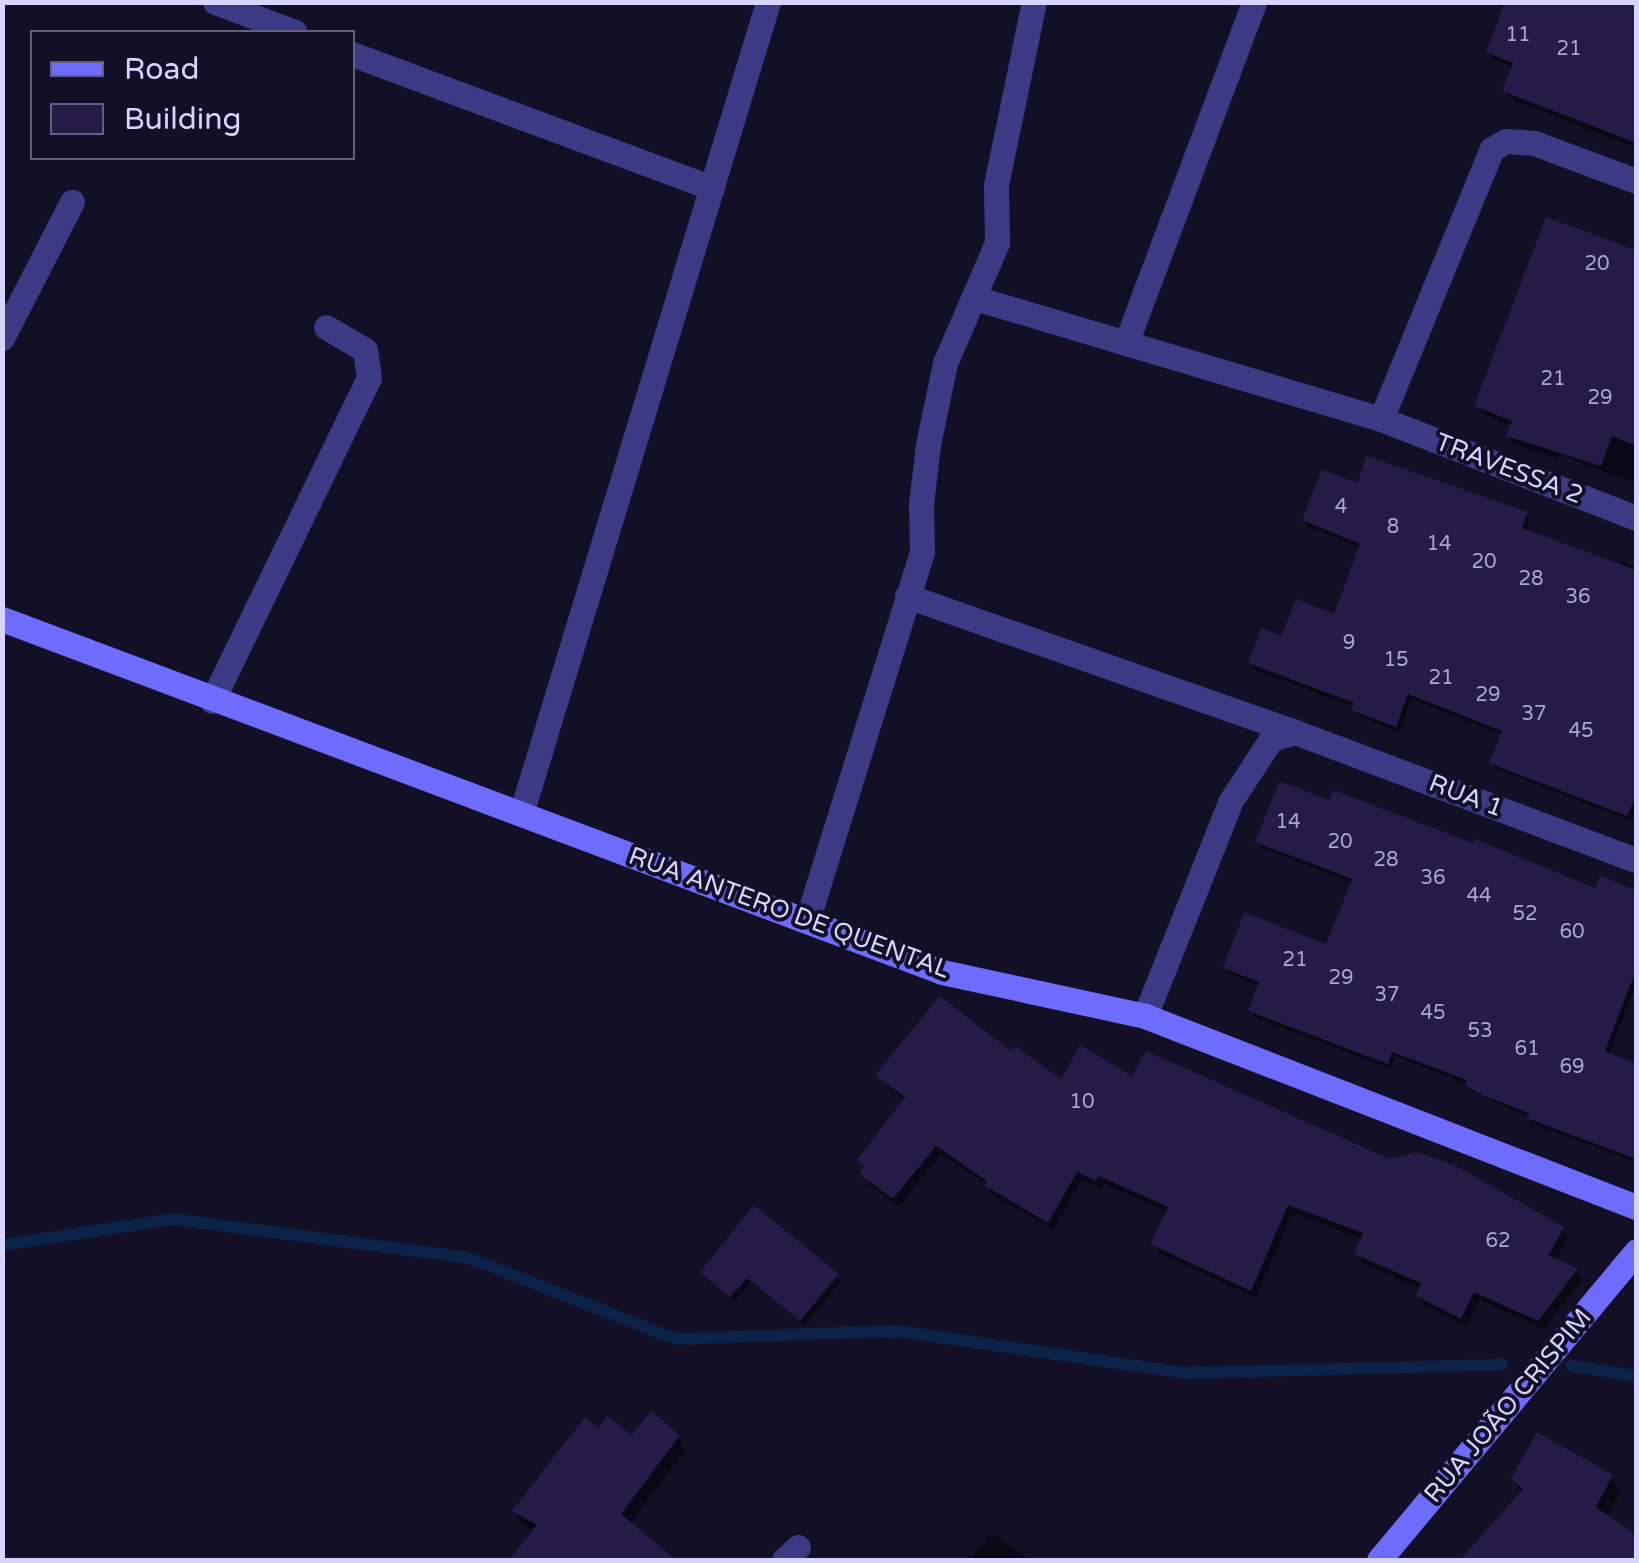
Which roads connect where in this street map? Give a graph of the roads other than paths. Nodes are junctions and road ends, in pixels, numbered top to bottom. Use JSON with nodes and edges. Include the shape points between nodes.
{"nodes":[{"id":1,"x":215,"y":2,"type":"edge"},
{"id":2,"x":768,"y":2,"type":"edge"},
{"id":3,"x":1034,"y":2,"type":"edge"},
{"id":4,"x":1254,"y":2,"type":"edge"},
{"id":5,"x":290,"y":30,"type":"edge"},
{"id":6,"x":355,"y":55,"type":"edge"},
{"id":7,"x":1636,"y":181,"type":"edge"},
{"id":8,"x":712,"y":188,"type":"junction"},
{"id":9,"x":72,"y":202,"type":"dead end"},
{"id":10,"x":975,"y":298,"type":"junction"},
{"id":11,"x":326,"y":327,"type":"dead end"},
{"id":12,"x":2,"y":338,"type":"edge"},
{"id":13,"x":1126,"y":343,"type":"junction"},
{"id":14,"x":1381,"y":419,"type":"junction"},
{"id":15,"x":1636,"y":518,"type":"edge"},
{"id":16,"x":908,"y":596,"type":"junction"},
{"id":17,"x":2,"y":620,"type":"edge"},
{"id":18,"x":212,"y":701,"type":"junction"},
{"id":19,"x":1295,"y":732,"type":"junction"},
{"id":20,"x":521,"y":814,"type":"junction"},
{"id":21,"x":1636,"y":860,"type":"edge"},
{"id":22,"x":808,"y":921,"type":"junction"},
{"id":23,"x":1145,"y":1016,"type":"junction"},
{"id":24,"x":1636,"y":1207,"type":"edge"},
{"id":25,"x":1636,"y":1251,"type":"edge"},
{"id":26,"x":1379,"y":1560,"type":"edge"}],
"edges":[{"from":1,"to":5,"type":"street"},
{"from":2,"to":8,"type":"street"},
{"from":3,"to":10,"type":"street","via":[[996,185],[997,243]]},
{"from":4,"to":13,"type":"street"},
{"from":6,"to":8,"type":"street"},
{"from":7,"to":14,"type":"street","via":[[1534,142],[1506,141],[1488,156]]},
{"from":8,"to":20,"type":"street"},
{"from":9,"to":12,"type":"street"},
{"from":10,"to":13,"type":"street","name":"TRAVESSA 2"},
{"from":10,"to":16,"type":"street","via":[[945,363],[928,445],[922,552]]},
{"from":11,"to":18,"type":"street","via":[[365,350],[368,378]]},
{"from":13,"to":14,"type":"street","name":"TRAVESSA 2"},
{"from":14,"to":15,"type":"street","name":"TRAVESSA 2"},
{"from":16,"to":19,"type":"street","name":"RUA 1"},
{"from":16,"to":22,"type":"street"},
{"from":17,"to":18,"type":"street","name":"RUA ANTERO DE QUENTAL"},
{"from":18,"to":20,"type":"street","name":"RUA ANTERO DE QUENTAL"},
{"from":19,"to":21,"type":"street","name":"RUA 1"},
{"from":19,"to":23,"type":"street","via":[[1271,740],[1230,802]]},
{"from":20,"to":22,"type":"street","name":"RUA ANTERO DE QUENTAL"},
{"from":22,"to":23,"type":"street","name":"RUA ANTERO DE QUENTAL","via":[[942,972]]},
{"from":23,"to":24,"type":"street","name":"RUA ANTERO DE QUENTAL"},
{"from":25,"to":26,"type":"street","name":"RUA JOÃO CRISPIM"}]}
